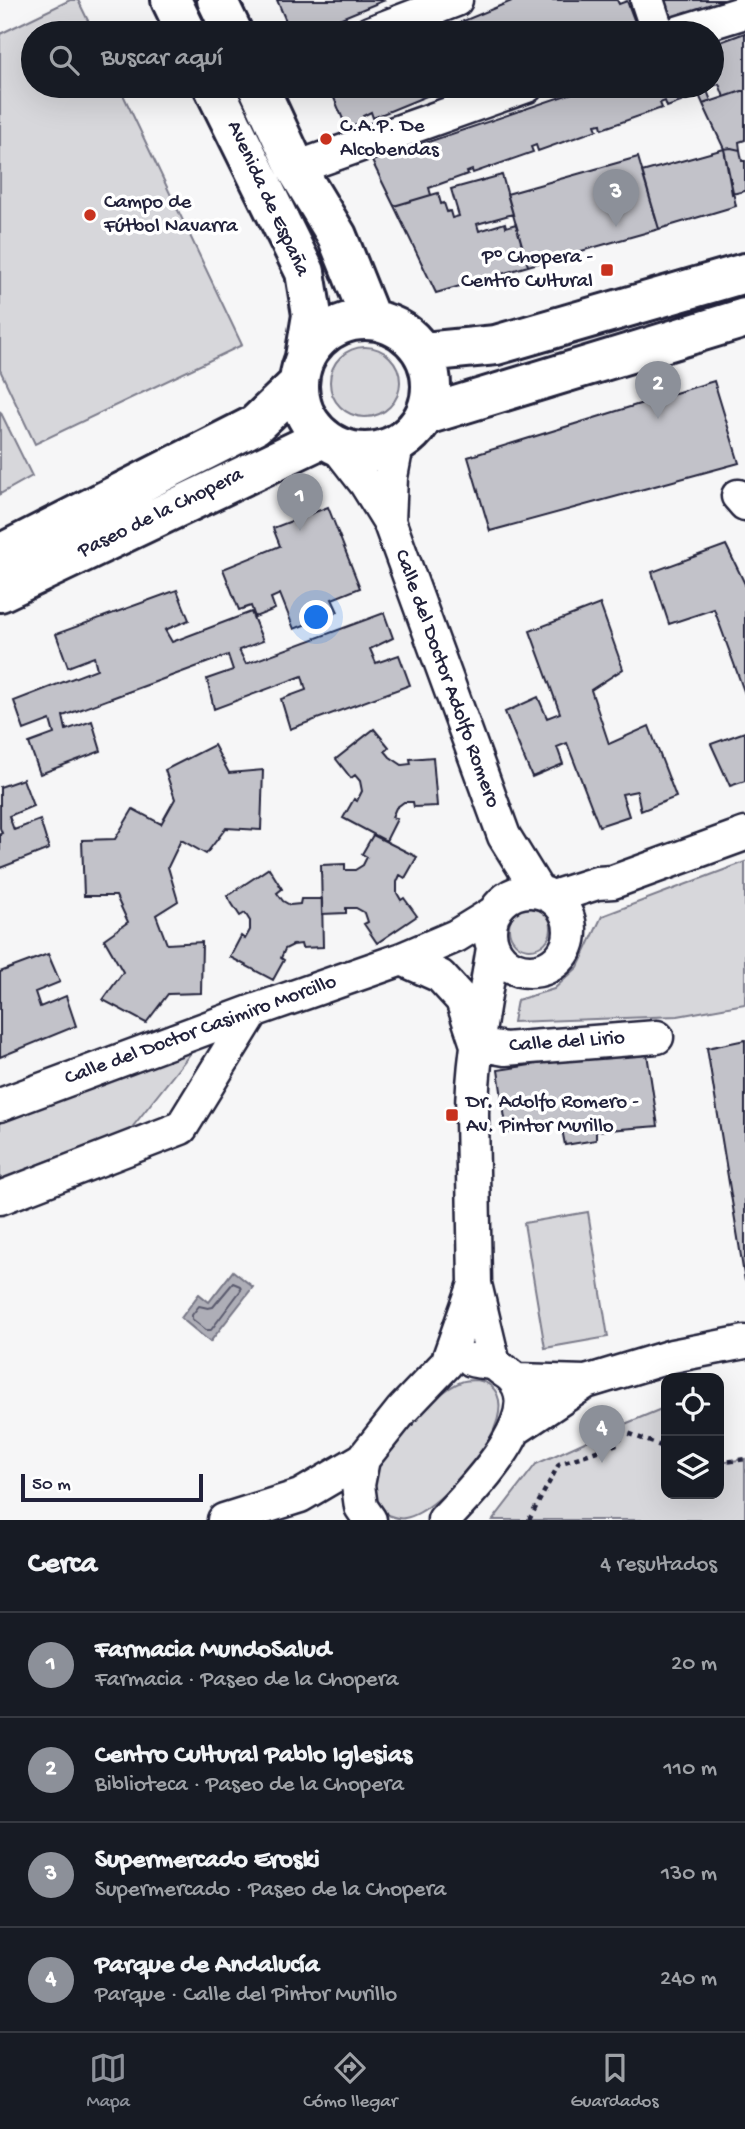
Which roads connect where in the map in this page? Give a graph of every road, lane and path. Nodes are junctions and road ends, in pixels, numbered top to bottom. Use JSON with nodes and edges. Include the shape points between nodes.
{"nodes":[{"id":1,"x":171,"y":0,"type":"edge"},
{"id":2,"x":217,"y":0,"type":"edge"},
{"id":3,"x":456,"y":0,"type":"edge"},
{"id":4,"x":647,"y":0,"type":"edge"},
{"id":5,"x":745,"y":12,"type":"edge"},
{"id":6,"x":181,"y":21,"type":"edge"},
{"id":7,"x":227,"y":21,"type":"edge"},
{"id":8,"x":401,"y":21,"type":"edge"},
{"id":9,"x":654,"y":21,"type":"edge"},
{"id":10,"x":716,"y":21,"type":"edge"},
{"id":11,"x":219,"y":98,"type":"edge"},
{"id":12,"x":264,"y":98,"type":"edge"},
{"id":13,"x":493,"y":98,"type":"edge"},
{"id":14,"x":296,"y":168,"type":"junction"},
{"id":15,"x":745,"y":273,"type":"edge"},
{"id":16,"x":370,"y":318,"type":"junction"},
{"id":17,"x":745,"y":318,"type":"edge"},
{"id":18,"x":424,"y":352,"type":"junction"},
{"id":19,"x":301,"y":371,"type":"junction"},
{"id":20,"x":426,"y":415,"type":"junction"},
{"id":21,"x":330,"y":443,"type":"junction"},
{"id":22,"x":397,"y":445,"type":"junction"},
{"id":23,"x":389,"y":521,"type":"junction"},
{"id":24,"x":0,"y":554,"type":"edge"},
{"id":25,"x":0,"y":592,"type":"edge"},
{"id":26,"x":745,"y":834,"type":"edge"},
{"id":27,"x":504,"y":836,"type":"junction"},
{"id":28,"x":613,"y":882,"type":"junction"},
{"id":29,"x":545,"y":894,"type":"junction"},
{"id":30,"x":499,"y":907,"type":"junction"},
{"id":31,"x":570,"y":935,"type":"junction"},
{"id":32,"x":483,"y":952,"type":"junction"},
{"id":33,"x":402,"y":959,"type":"junction"},
{"id":34,"x":525,"y":971,"type":"junction"},
{"id":35,"x":253,"y":1011,"type":"junction"},
{"id":36,"x":657,"y":1037,"type":"dead end"},
{"id":37,"x":477,"y":1044,"type":"junction"},
{"id":38,"x":0,"y":1105,"type":"edge"},
{"id":39,"x":0,"y":1198,"type":"edge"},
{"id":40,"x":475,"y":1284,"type":"junction"},
{"id":41,"x":745,"y":1342,"type":"edge"},
{"id":42,"x":447,"y":1363,"type":"junction"},
{"id":43,"x":505,"y":1372,"type":"junction"},
{"id":44,"x":586,"y":1382,"type":"junction"},
{"id":45,"x":517,"y":1428,"type":"junction"},
{"id":46,"x":661,"y":1446,"type":"edge"},
{"id":47,"x":745,"y":1459,"type":"edge"},
{"id":48,"x":363,"y":1460,"type":"junction"},
{"id":49,"x":724,"y":1462,"type":"edge"},
{"id":50,"x":300,"y":1496,"type":"junction"},
{"id":51,"x":365,"y":1514,"type":"edge"},
{"id":52,"x":224,"y":1520,"type":"edge"},
{"id":53,"x":444,"y":1520,"type":"edge"},
{"id":54,"x":529,"y":1520,"type":"edge"}],
"edges":[{"from":1,"to":6,"type":"main road"},
{"from":2,"to":7,"type":"main road"},
{"from":3,"to":8,"type":"street"},
{"from":4,"to":9,"type":"street"},
{"from":5,"to":10,"type":"street"},
{"from":11,"to":19,"type":"main road","name":"Avenida de España","via":[[305,272],[312,315]]},
{"from":12,"to":14,"type":"main road","name":"Avenida de España"},
{"from":13,"to":14,"type":"street"},
{"from":14,"to":16,"type":"main road","name":"Avenida de España","via":[[337,236]]},
{"from":15,"to":18,"type":"main road","via":[[496,345]]},
{"from":16,"to":18,"type":"main road","via":[[401,328]]},
{"from":16,"to":19,"type":"main road","via":[[344,322],[321,335]]},
{"from":17,"to":20,"type":"main road"},
{"from":18,"to":20,"type":"main road","via":[[433,383]]},
{"from":19,"to":21,"type":"main road","via":[[304,414]]},
{"from":19,"to":24,"type":"main road","name":"Paseo de la Chopera","via":[[255,425]]},
{"from":20,"to":22,"type":"main road"},
{"from":21,"to":22,"type":"main road","via":[[368,453]]},
{"from":21,"to":23,"type":"street","via":[[366,484]]},
{"from":21,"to":25,"type":"main road","name":"Paseo de la Chopera"},
{"from":22,"to":23,"type":"street"},
{"from":23,"to":27,"type":"street","name":"Calle del Doctor Adolfo Romero"},
{"from":26,"to":28,"type":"street"},
{"from":27,"to":29,"type":"street","name":"Calle del Doctor Adolfo Romero"},
{"from":27,"to":30,"type":"street","name":"Calle del Doctor Adolfo Romero"},
{"from":28,"to":29,"type":"street"},
{"from":28,"to":31,"type":"street"},
{"from":29,"to":30,"type":"street","via":[[513,894]]},
{"from":29,"to":31,"type":"street","via":[[567,914]]},
{"from":30,"to":32,"type":"street"},
{"from":30,"to":33,"type":"street","name":"Calle del Doctor Casimiro Morcillo","via":[[456,936]]},
{"from":31,"to":34,"type":"street","via":[[560,958],[550,966]]},
{"from":32,"to":33,"type":"street","name":"Calle del Doctor Casimiro Morcillo"},
{"from":32,"to":34,"type":"street"},
{"from":32,"to":37,"type":"street"},
{"from":33,"to":35,"type":"street","name":"Calle del Doctor Casimiro Morcillo"},
{"from":33,"to":37,"type":"street","via":[[440,976],[461,1000]]},
{"from":34,"to":37,"type":"street","via":[[498,1002]]},
{"from":35,"to":38,"type":"street","name":"Calle del Doctor Casimiro Morcillo"},
{"from":35,"to":39,"type":"street","via":[[181,1128]]},
{"from":36,"to":37,"type":"street","name":"Calle del Lirio","via":[[505,1049]]},
{"from":37,"to":40,"type":"street","via":[[472,1089]]},
{"from":40,"to":42,"type":"street"},
{"from":40,"to":43,"type":"street"},
{"from":41,"to":44,"type":"street","via":[[672,1356]]},
{"from":42,"to":43,"type":"street","via":[[470,1360]]},
{"from":42,"to":48,"type":"street"},
{"from":43,"to":44,"type":"street"},
{"from":43,"to":45,"type":"street","via":[[523,1403]]},
{"from":44,"to":45,"type":"street"},
{"from":45,"to":53,"type":"street","via":[[484,1477]]},
{"from":46,"to":54,"type":"path","via":[[620,1428],[620,1443],[559,1464]]},
{"from":47,"to":49,"type":"path"},
{"from":48,"to":50,"type":"street"},
{"from":48,"to":51,"type":"street","via":[[358,1485]]},
{"from":50,"to":51,"type":"street"},
{"from":50,"to":52,"type":"street"}]}
